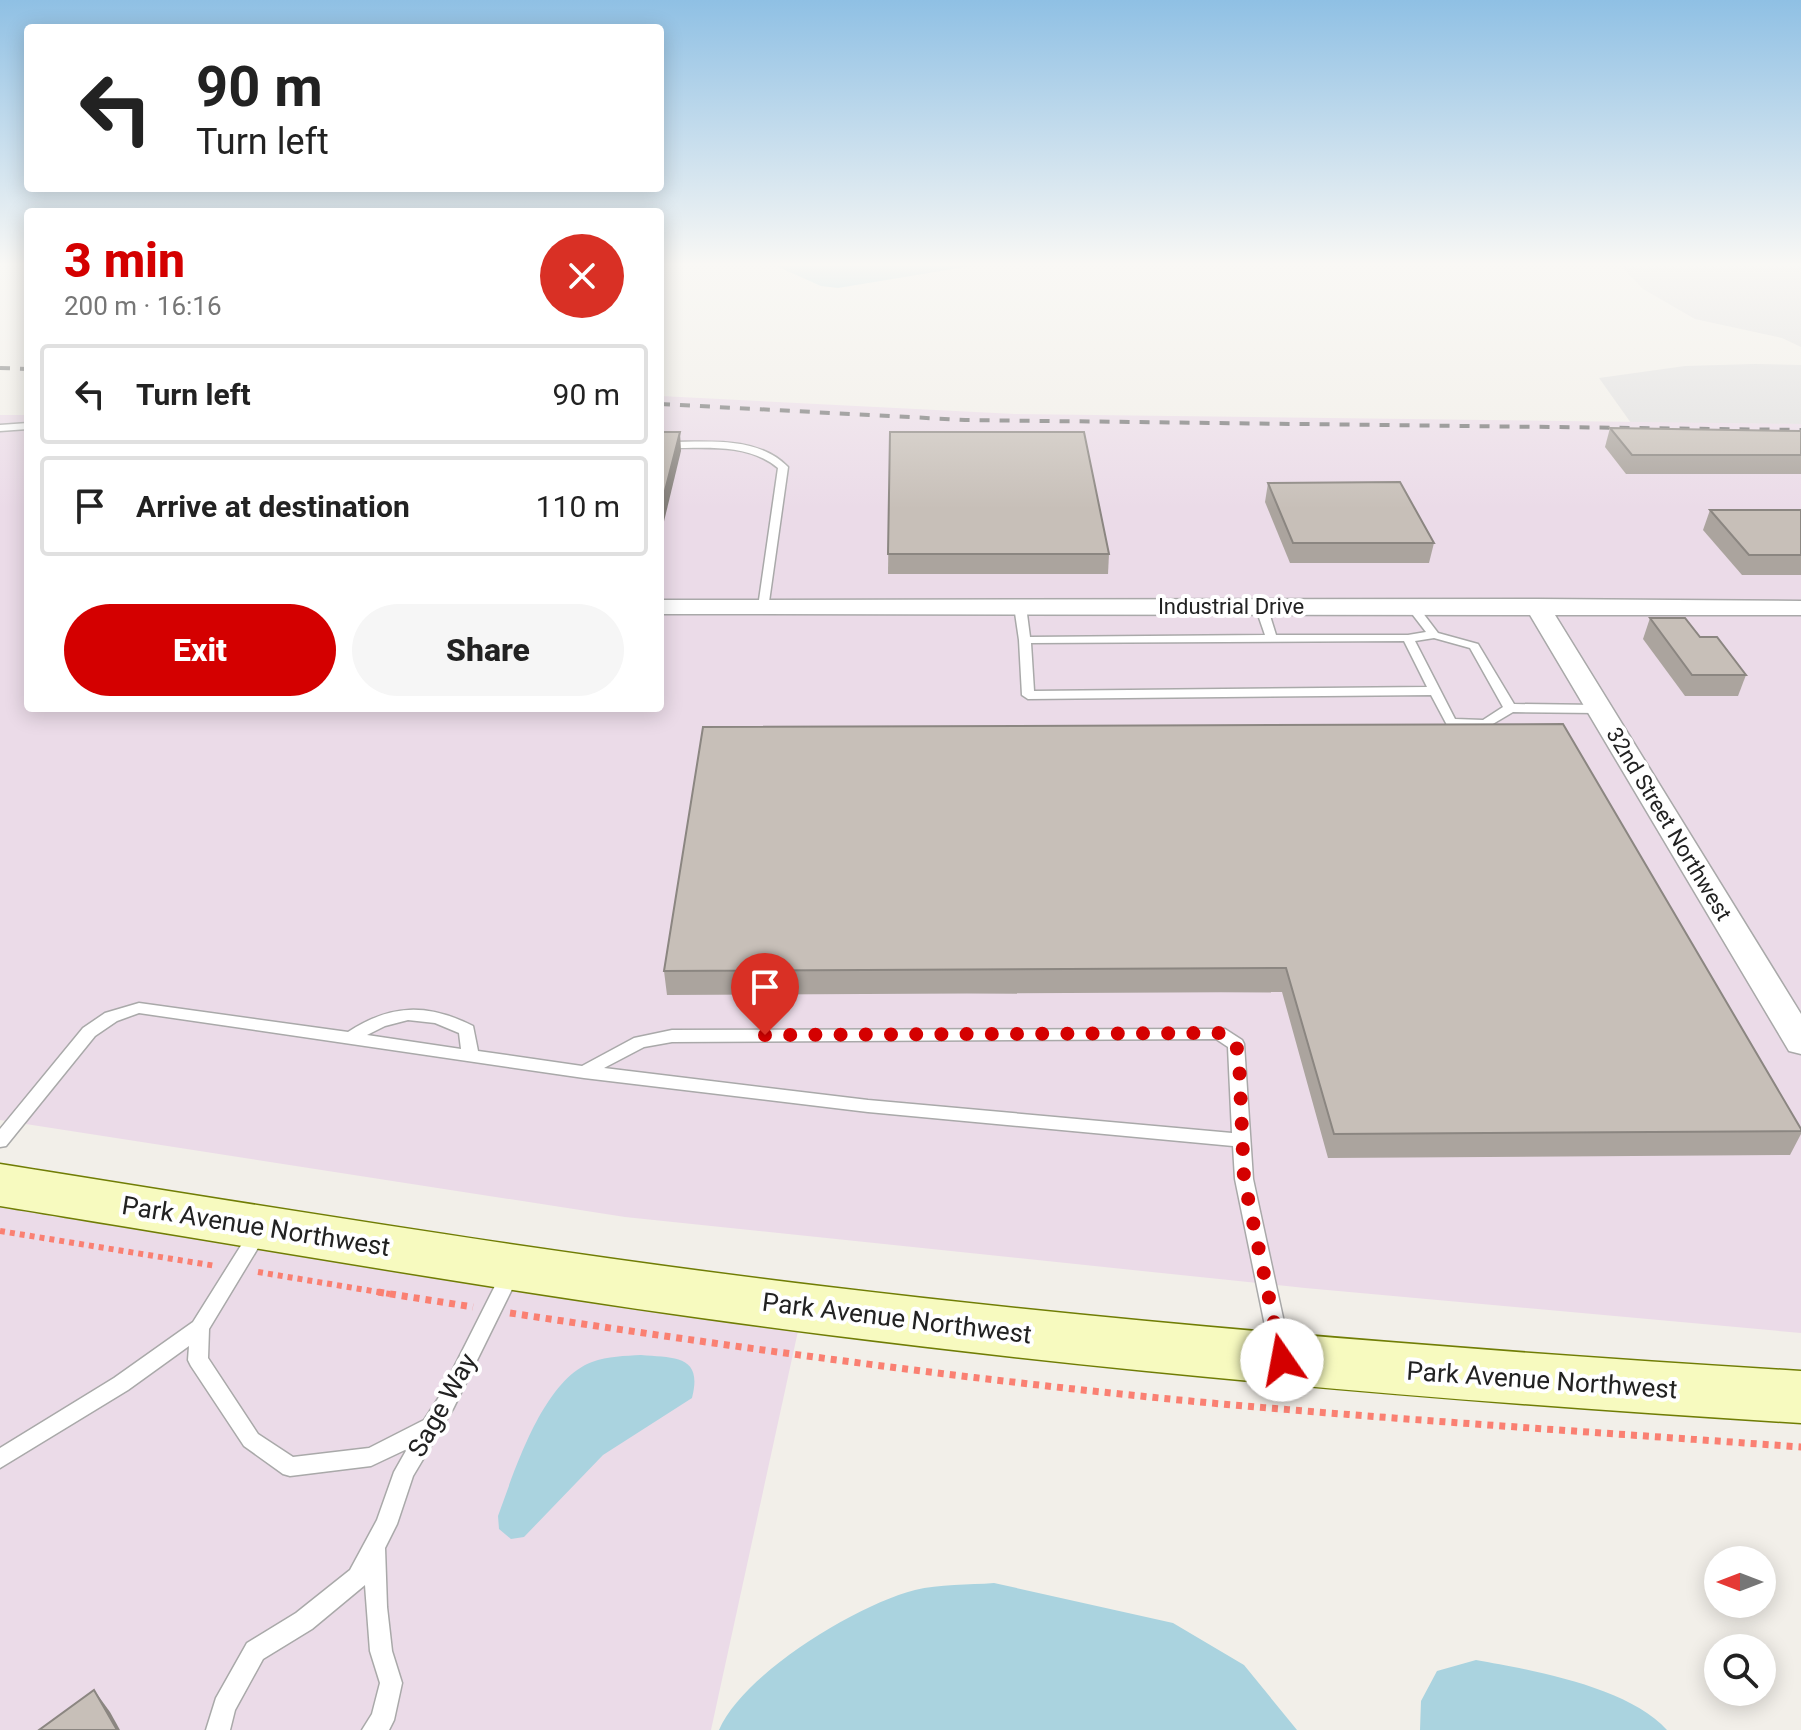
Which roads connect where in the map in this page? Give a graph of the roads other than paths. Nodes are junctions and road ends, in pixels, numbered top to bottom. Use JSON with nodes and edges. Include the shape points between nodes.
{"nodes":[{"id":1,"x":24,"y":426,"type":"edge"},
{"id":2,"x":0,"y":428,"type":"edge"},
{"id":3,"x":664,"y":445,"type":"edge"},
{"id":4,"x":1020,"y":606,"type":"junction"},
{"id":5,"x":1261,"y":606,"type":"junction"},
{"id":6,"x":1412,"y":606,"type":"junction"},
{"id":7,"x":1537,"y":606,"type":"junction"},
{"id":8,"x":664,"y":607,"type":"edge"},
{"id":9,"x":764,"y":607,"type":"junction"},
{"id":10,"x":1801,"y":608,"type":"edge"},
{"id":11,"x":1434,"y":635,"type":"junction"},
{"id":12,"x":1408,"y":638,"type":"junction"},
{"id":13,"x":1272,"y":639,"type":"junction"},
{"id":14,"x":1025,"y":640,"type":"junction"},
{"id":15,"x":1435,"y":691,"type":"junction"},
{"id":16,"x":1510,"y":708,"type":"junction"},
{"id":17,"x":1599,"y":709,"type":"junction"},
{"id":18,"x":351,"y":1038,"type":"junction"},
{"id":19,"x":1801,"y":1042,"type":"edge"},
{"id":20,"x":470,"y":1055,"type":"junction"},
{"id":21,"x":584,"y":1072,"type":"junction"},
{"id":22,"x":1241,"y":1140,"type":"junction"},
{"id":23,"x":0,"y":1141,"type":"edge"},
{"id":24,"x":0,"y":1185,"type":"edge"},
{"id":25,"x":262,"y":1227,"type":"junction"},
{"id":26,"x":514,"y":1266,"type":"junction"},
{"id":27,"x":200,"y":1328,"type":"junction"},
{"id":28,"x":1282,"y":1360,"type":"junction"},
{"id":29,"x":1801,"y":1397,"type":"edge"},
{"id":30,"x":432,"y":1427,"type":"junction"},
{"id":31,"x":0,"y":1459,"type":"edge"},
{"id":32,"x":375,"y":1546,"type":"junction"},
{"id":33,"x":218,"y":1730,"type":"edge"},
{"id":34,"x":374,"y":1730,"type":"edge"}],
"edges":[{"from":1,"to":2,"type":"lane"},
{"from":3,"to":9,"type":"lane","via":[[750,449],[772,454],[783,467]]},
{"from":4,"to":5,"type":"street","name":"Industrial Drive"},
{"from":4,"to":9,"type":"street","name":"Industrial Drive"},
{"from":4,"to":14,"type":"lane"},
{"from":5,"to":6,"type":"street","name":"Industrial Drive"},
{"from":5,"to":13,"type":"lane"},
{"from":6,"to":7,"type":"street","name":"Industrial Drive"},
{"from":6,"to":11,"type":"lane"},
{"from":7,"to":10,"type":"street","name":"Industrial Drive"},
{"from":7,"to":17,"type":"street","name":"32nd Street Northwest"},
{"from":8,"to":9,"type":"street","name":"Industrial Drive"},
{"from":11,"to":12,"type":"lane"},
{"from":11,"to":16,"type":"lane","via":[[1474,646]]},
{"from":12,"to":13,"type":"lane"},
{"from":12,"to":15,"type":"lane"},
{"from":13,"to":14,"type":"lane"},
{"from":14,"to":15,"type":"lane","via":[[1028,695]]},
{"from":15,"to":16,"type":"lane","via":[[1451,722],[1486,724]]},
{"from":16,"to":17,"type":"lane"},
{"from":17,"to":19,"type":"street","name":"32nd Street Northwest"},
{"from":18,"to":20,"type":"lane"},
{"from":18,"to":20,"type":"lane","via":[[394,1014],[447,1018],[467,1030]]},
{"from":18,"to":23,"type":"lane","via":[[139,1008],[111,1017],[89,1032]]},
{"from":20,"to":21,"type":"lane"},
{"from":21,"to":22,"type":"lane","via":[[868,1106]]},
{"from":21,"to":22,"type":"lane","via":[[640,1042],[672,1036],[1219,1033],[1236,1044]]},
{"from":22,"to":28,"type":"lane","via":[[1244,1179]]},
{"from":24,"to":25,"type":"street","name":"Park Avenue Northwest"},
{"from":25,"to":26,"type":"street","name":"Park Avenue Northwest"},
{"from":25,"to":27,"type":"lane"},
{"from":26,"to":28,"type":"street","name":"Park Avenue Northwest","via":[[825,1311]]},
{"from":26,"to":30,"type":"lane","name":"Sage Way"},
{"from":27,"to":30,"type":"lane","via":[[198,1360],[251,1440],[290,1467],[371,1457]]},
{"from":27,"to":31,"type":"lane"},
{"from":28,"to":29,"type":"street","name":"Park Avenue Northwest","via":[[1519,1381]]},
{"from":30,"to":32,"type":"lane","name":"Sage Way","via":[[404,1472]]},
{"from":32,"to":33,"type":"lane","name":"Sage Way","via":[[358,1577],[304,1621],[255,1651],[224,1706]]},
{"from":32,"to":34,"type":"lane","name":"Sage Way","via":[[381,1651],[391,1683],[382,1720]]}]}
